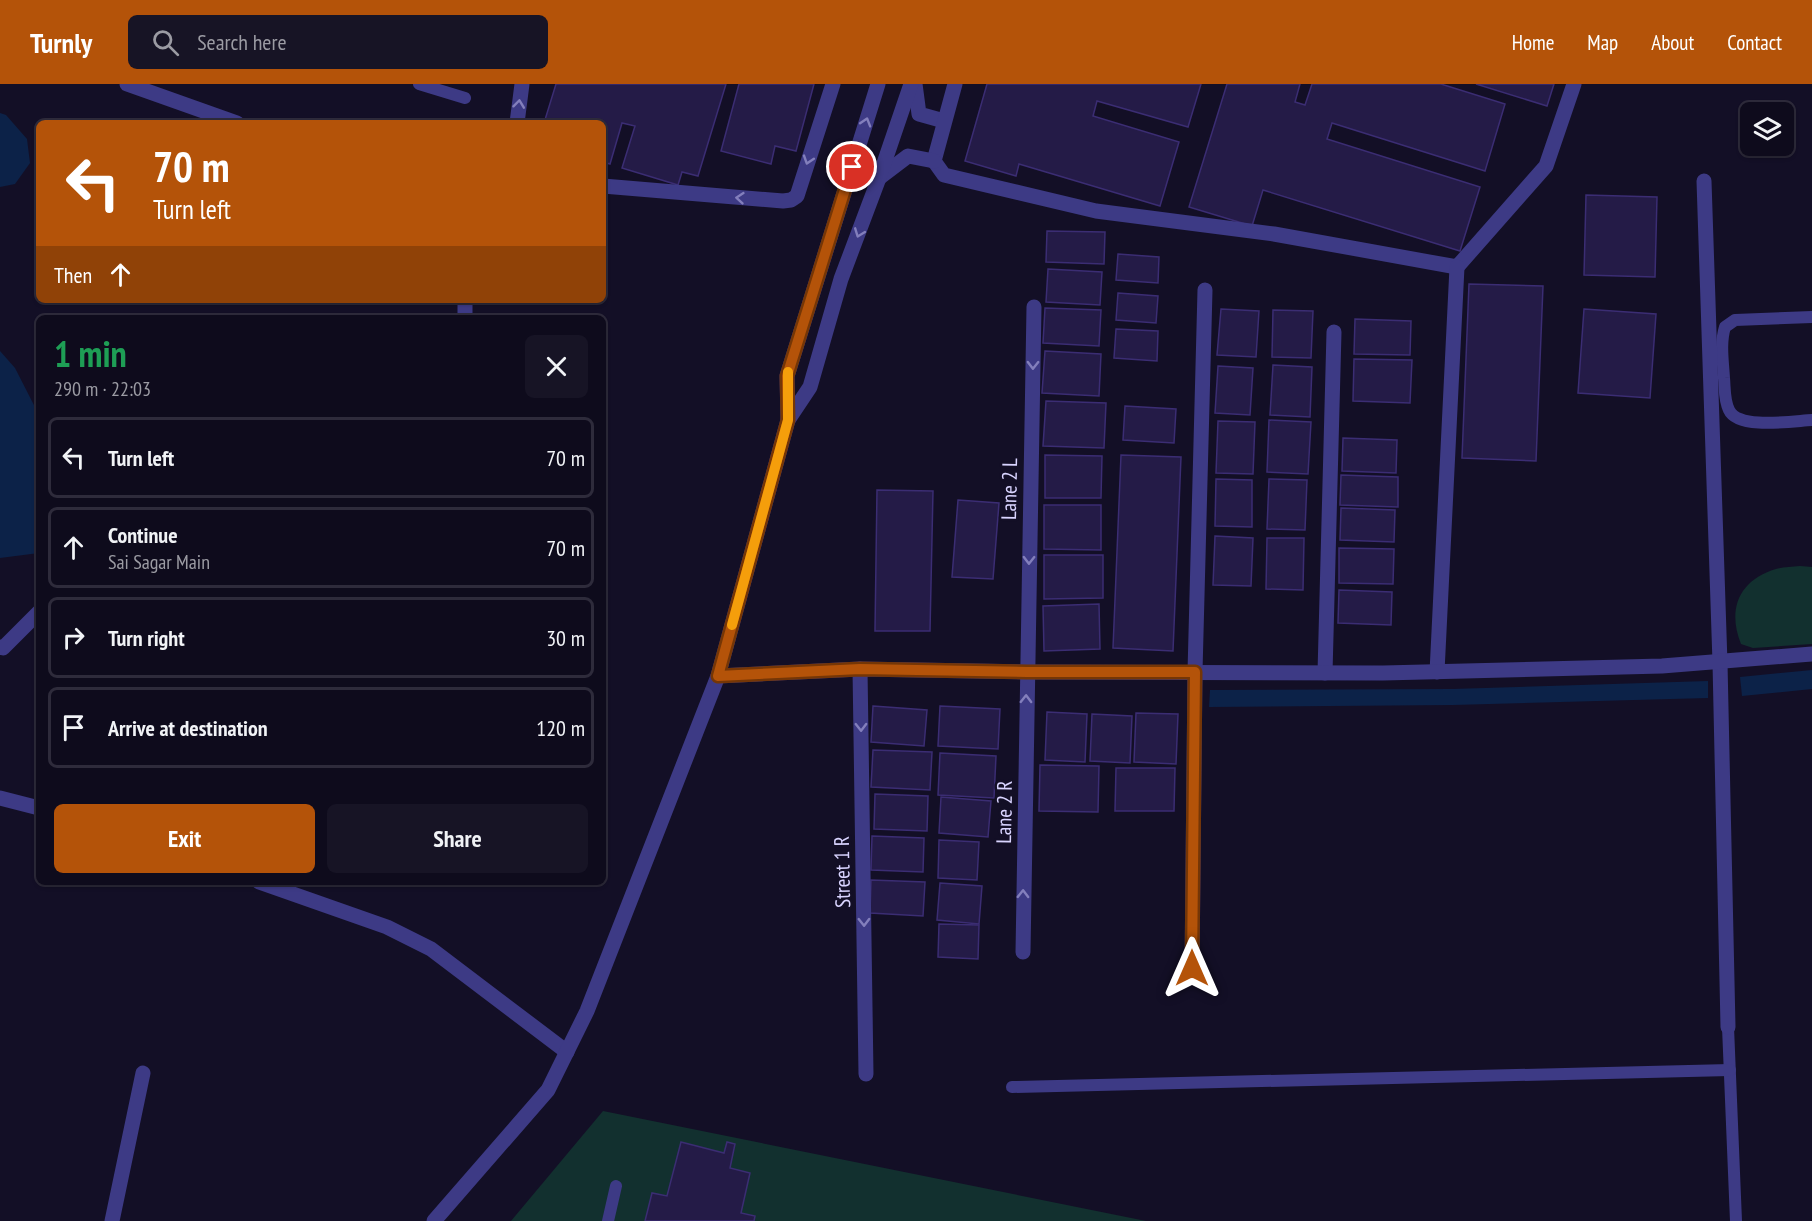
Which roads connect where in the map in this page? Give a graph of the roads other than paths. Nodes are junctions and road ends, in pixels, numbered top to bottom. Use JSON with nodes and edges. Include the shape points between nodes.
{"nodes":[{"id":1,"x":127,"y":84,"type":"edge"},
{"id":2,"x":419,"y":84,"type":"edge"},
{"id":3,"x":522,"y":84,"type":"edge"},
{"id":4,"x":832,"y":84,"type":"edge"},
{"id":5,"x":878,"y":84,"type":"edge"},
{"id":6,"x":913,"y":84,"type":"edge"},
{"id":7,"x":955,"y":84,"type":"edge"},
{"id":8,"x":1574,"y":84,"type":"edge"},
{"id":9,"x":465,"y":98,"type":"dead end"},
{"id":10,"x":229,"y":120,"type":"edge"},
{"id":11,"x":517,"y":120,"type":"edge"},
{"id":12,"x":944,"y":121,"type":"junction"},
{"id":13,"x":934,"y":161,"type":"junction"},
{"id":14,"x":879,"y":178,"type":"junction"},
{"id":15,"x":1704,"y":181,"type":"dead end"},
{"id":16,"x":606,"y":186,"type":"edge"},
{"id":17,"x":1457,"y":267,"type":"junction"},
{"id":18,"x":819,"y":273,"type":"junction"},
{"id":19,"x":841,"y":279,"type":"junction"},
{"id":20,"x":1205,"y":290,"type":"dead end"},
{"id":21,"x":1034,"y":307,"type":"dead end"},
{"id":22,"x":1812,"y":316,"type":"edge"},
{"id":23,"x":1334,"y":332,"type":"dead end"},
{"id":24,"x":788,"y":420,"type":"junction"},
{"id":25,"x":1812,"y":420,"type":"edge"},
{"id":26,"x":36,"y":615,"type":"edge"},
{"id":27,"x":0,"y":647,"type":"edge"},
{"id":28,"x":1812,"y":654,"type":"edge"},
{"id":29,"x":1720,"y":663,"type":"junction"},
{"id":30,"x":860,"y":669,"type":"junction"},
{"id":31,"x":1027,"y":672,"type":"junction"},
{"id":32,"x":1195,"y":672,"type":"junction"},
{"id":33,"x":1437,"y":672,"type":"junction"},
{"id":34,"x":1324,"y":673,"type":"junction"},
{"id":35,"x":718,"y":676,"type":"junction"},
{"id":36,"x":0,"y":798,"type":"edge"},
{"id":37,"x":36,"y":807,"type":"edge"},
{"id":38,"x":268,"y":885,"type":"edge"},
{"id":39,"x":1023,"y":952,"type":"dead end"},
{"id":40,"x":1192,"y":968,"type":"dead end"},
{"id":41,"x":1728,"y":1027,"type":"joint"},
{"id":42,"x":567,"y":1052,"type":"junction"},
{"id":43,"x":1730,"y":1070,"type":"junction"},
{"id":44,"x":143,"y":1073,"type":"dead end"},
{"id":45,"x":866,"y":1074,"type":"dead end"},
{"id":46,"x":1012,"y":1088,"type":"dead end"},
{"id":47,"x":616,"y":1186,"type":"dead end"},
{"id":48,"x":112,"y":1221,"type":"edge"},
{"id":49,"x":434,"y":1221,"type":"edge"},
{"id":50,"x":608,"y":1221,"type":"edge"},
{"id":51,"x":1736,"y":1221,"type":"edge"}],
"edges":[{"from":1,"to":10,"type":"street"},
{"from":2,"to":9,"type":"lane"},
{"from":11,"to":3,"type":"street","one_way":true},
{"from":4,"to":16,"type":"street","one_way":true,"via":[[797,196],[791,200]]},
{"from":18,"to":5,"type":"street","one_way":true},
{"from":6,"to":12,"type":"street","via":[[919,114]]},
{"from":6,"to":14,"type":"street"},
{"from":7,"to":12,"type":"street"},
{"from":8,"to":17,"type":"street","via":[[1546,166]]},
{"from":12,"to":13,"type":"street"},
{"from":13,"to":14,"type":"street","via":[[908,156]]},
{"from":13,"to":17,"type":"street","via":[[944,175],[1096,211],[1274,234]]},
{"from":14,"to":19,"type":"street","one_way":true},
{"from":15,"to":29,"type":"street"},
{"from":17,"to":33,"type":"street"},
{"from":18,"to":19,"type":"street"},
{"from":18,"to":24,"type":"street","via":[[787,376]]},
{"from":19,"to":24,"type":"street","via":[[810,387]]},
{"from":20,"to":32,"type":"street"},
{"from":21,"to":31,"type":"street","name":"Lane 2 L","one_way":true},
{"from":22,"to":25,"type":"lane","via":[[1735,320],[1725,327],[1722,337],[1725,399],[1736,418],[1747,422]]},
{"from":23,"to":34,"type":"street"},
{"from":24,"to":35,"type":"street"},
{"from":26,"to":27,"type":"street"},
{"from":28,"to":29,"type":"street"},
{"from":29,"to":33,"type":"street"},
{"from":29,"to":41,"type":"street"},
{"from":30,"to":31,"type":"street"},
{"from":30,"to":35,"type":"street"},
{"from":30,"to":45,"type":"street","name":"Street 1 R","one_way":true},
{"from":31,"to":32,"type":"street"},
{"from":39,"to":31,"type":"street","name":"Lane 2 R","one_way":true},
{"from":32,"to":34,"type":"street"},
{"from":32,"to":40,"type":"street"},
{"from":33,"to":34,"type":"street"},
{"from":35,"to":42,"type":"street","via":[[587,1011]]},
{"from":36,"to":37,"type":"street"},
{"from":38,"to":42,"type":"street","via":[[387,927],[431,949]]},
{"from":41,"to":43,"type":"lane"},
{"from":42,"to":49,"type":"street","via":[[548,1090]]},
{"from":43,"to":46,"type":"lane"},
{"from":43,"to":51,"type":"lane"},
{"from":44,"to":48,"type":"street"},
{"from":47,"to":50,"type":"lane"}]}
